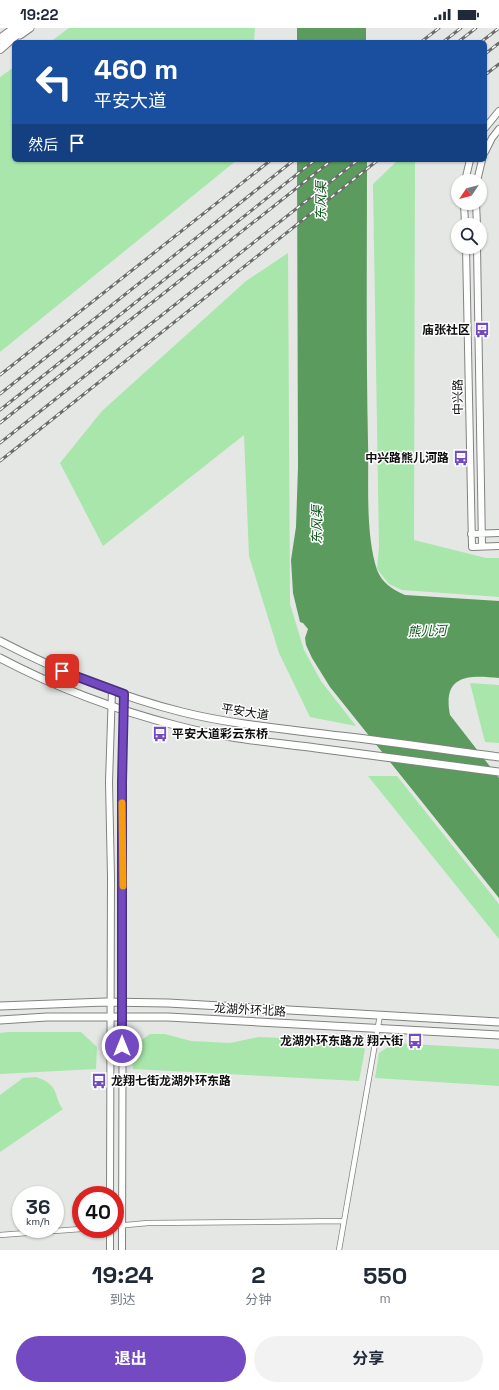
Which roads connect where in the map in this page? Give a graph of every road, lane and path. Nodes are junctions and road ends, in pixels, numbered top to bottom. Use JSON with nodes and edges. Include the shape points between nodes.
{"nodes":[{"id":1,"x":15,"y":28,"type":"edge"},
{"id":2,"x":24,"y":28,"type":"edge"},
{"id":3,"x":30,"y":28,"type":"edge"},
{"id":4,"x":0,"y":39,"type":"edge"},
{"id":5,"x":13,"y":40,"type":"edge"},
{"id":6,"x":12,"y":41,"type":"edge"},
{"id":7,"x":0,"y":49,"type":"edge"},
{"id":8,"x":499,"y":111,"type":"edge"},
{"id":9,"x":487,"y":126,"type":"edge"},
{"id":10,"x":499,"y":129,"type":"edge"},
{"id":11,"x":487,"y":148,"type":"edge"},
{"id":12,"x":470,"y":162,"type":"edge"},
{"id":13,"x":482,"y":162,"type":"edge"},
{"id":14,"x":467,"y":174,"type":"edge"},
{"id":15,"x":479,"y":174,"type":"edge"},
{"id":16,"x":466,"y":254,"type":"edge"},
{"id":17,"x":477,"y":254,"type":"edge"},
{"id":18,"x":499,"y":533,"type":"edge"},
{"id":19,"x":471,"y":534,"type":"junction"},
{"id":20,"x":482,"y":534,"type":"junction"},
{"id":21,"x":482,"y":546,"type":"junction"},
{"id":22,"x":499,"y":546,"type":"edge"},
{"id":23,"x":0,"y":641,"type":"edge"},
{"id":24,"x":0,"y":658,"type":"edge"},
{"id":25,"x":112,"y":690,"type":"junction"},
{"id":26,"x":124,"y":694,"type":"junction"},
{"id":27,"x":111,"y":706,"type":"junction"},
{"id":28,"x":123,"y":710,"type":"junction"},
{"id":29,"x":496,"y":756,"type":"edge"},
{"id":30,"x":499,"y":772,"type":"edge"},
{"id":31,"x":110,"y":1002,"type":"junction"},
{"id":32,"x":122,"y":1003,"type":"junction"},
{"id":33,"x":0,"y":1006,"type":"edge"},
{"id":34,"x":380,"y":1015,"type":"junction"},
{"id":35,"x":110,"y":1016,"type":"junction"},
{"id":36,"x":122,"y":1016,"type":"junction"},
{"id":37,"x":0,"y":1020,"type":"edge"},
{"id":38,"x":499,"y":1022,"type":"edge"},
{"id":39,"x":378,"y":1029,"type":"junction"},
{"id":40,"x":499,"y":1035,"type":"edge"},
{"id":41,"x":110,"y":1186,"type":"edge"},
{"id":42,"x":122,"y":1186,"type":"edge"},
{"id":43,"x":344,"y":1221,"type":"junction"},
{"id":44,"x":124,"y":1225,"type":"edge"},
{"id":45,"x":72,"y":1229,"type":"edge"},
{"id":46,"x":0,"y":1235,"type":"edge"},
{"id":47,"x":110,"y":1238,"type":"edge"},
{"id":48,"x":122,"y":1238,"type":"edge"},
{"id":49,"x":110,"y":1250,"type":"edge"},
{"id":50,"x":122,"y":1250,"type":"edge"},
{"id":51,"x":339,"y":1250,"type":"edge"}],
"edges":[{"from":1,"to":4,"type":"highway"},
{"from":2,"to":7,"type":"highway"},
{"from":3,"to":5,"type":"main road"},
{"from":6,"to":7,"type":"main road"},
{"from":8,"to":9,"type":"street"},
{"from":10,"to":11,"type":"street"},
{"from":12,"to":14,"type":"street"},
{"from":13,"to":15,"type":"street"},
{"from":16,"to":19,"type":"street","name":"中兴路"},
{"from":17,"to":20,"type":"street","name":"中兴路"},
{"from":18,"to":20,"type":"street"},
{"from":19,"to":20,"type":"street"},
{"from":19,"to":21,"type":"street","name":"中兴路","via":[[472,547]]},
{"from":20,"to":21,"type":"street","name":"中兴路"},
{"from":21,"to":22,"type":"street"},
{"from":23,"to":25,"type":"main road","name":"平安大道","via":[[55,668]]},
{"from":24,"to":27,"type":"main road","via":[[64,689]]},
{"from":25,"to":26,"type":"main road","name":"平安大道"},
{"from":25,"to":27,"type":"street"},
{"from":26,"to":28,"type":"street"},
{"from":26,"to":29,"type":"main road","name":"平安大道","via":[[213,719]]},
{"from":27,"to":28,"type":"main road"},
{"from":27,"to":31,"type":"street"},
{"from":28,"to":30,"type":"main road","via":[[210,734]]},
{"from":28,"to":32,"type":"street"},
{"from":31,"to":32,"type":"main road","name":"龙湖外环北路"},
{"from":31,"to":33,"type":"main road","name":"龙湖外环北路"},
{"from":31,"to":35,"type":"street"},
{"from":32,"to":34,"type":"main road","name":"龙湖外环北路","via":[[168,1003]]},
{"from":32,"to":36,"type":"street"},
{"from":34,"to":38,"type":"main road","name":"龙湖外环北路"},
{"from":34,"to":39,"type":"street"},
{"from":35,"to":36,"type":"main road","name":"龙湖外环北路"},
{"from":35,"to":37,"type":"main road","name":"龙湖外环北路"},
{"from":35,"to":41,"type":"street"},
{"from":36,"to":39,"type":"main road","name":"龙湖外环北路"},
{"from":36,"to":42,"type":"street"},
{"from":39,"to":40,"type":"main road","name":"龙湖外环北路"},
{"from":39,"to":43,"type":"street"},
{"from":43,"to":44,"type":"street"},
{"from":43,"to":51,"type":"street"},
{"from":45,"to":46,"type":"street"},
{"from":47,"to":49,"type":"street"},
{"from":48,"to":50,"type":"street"}]}
